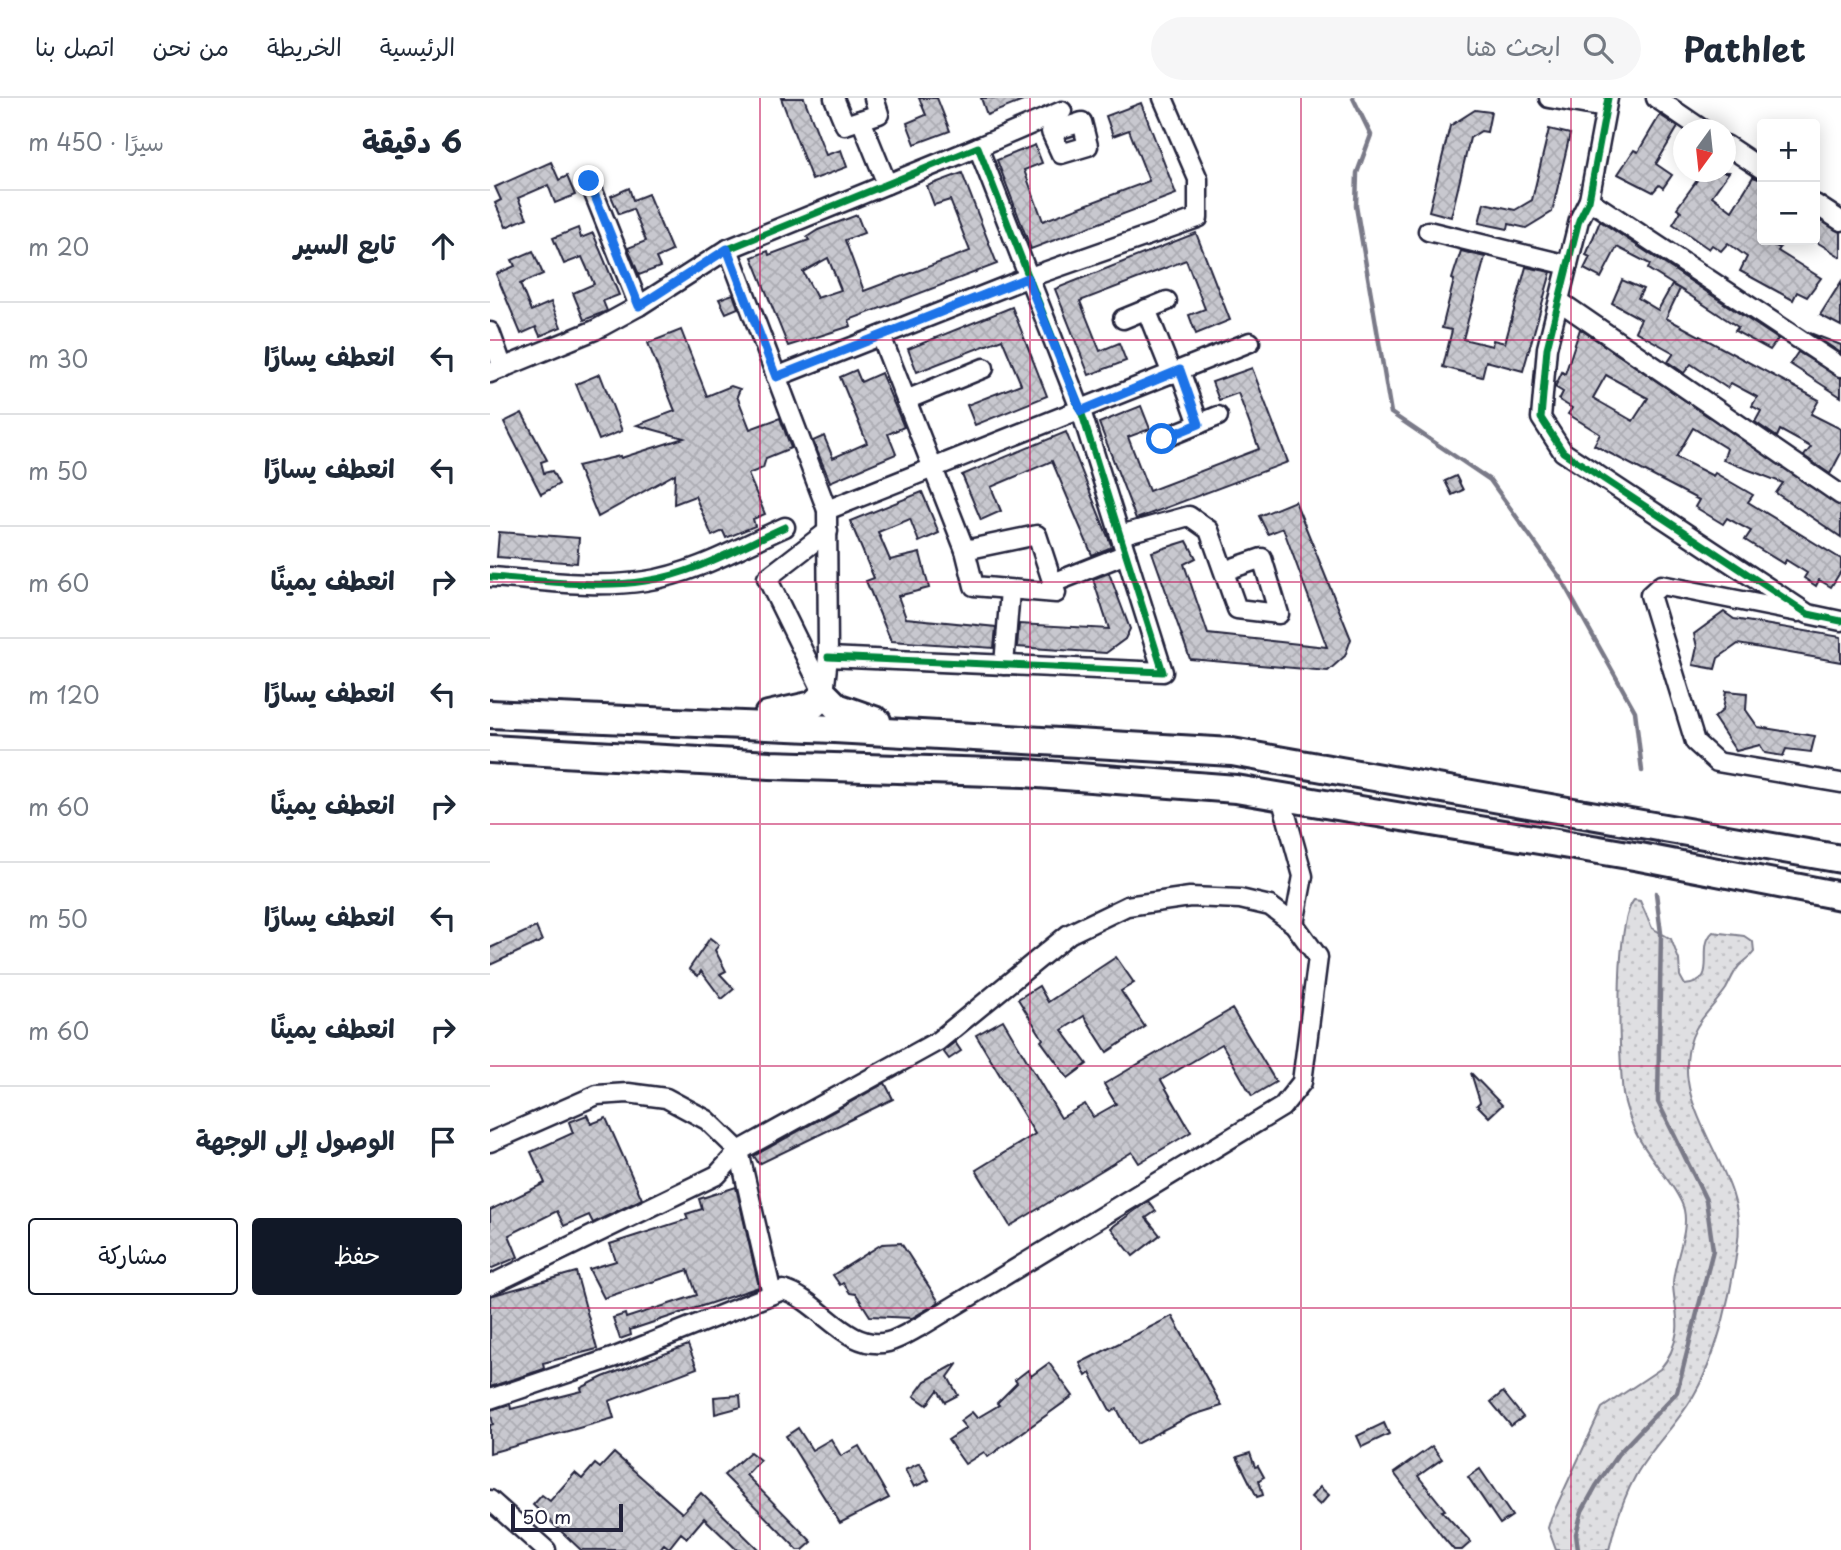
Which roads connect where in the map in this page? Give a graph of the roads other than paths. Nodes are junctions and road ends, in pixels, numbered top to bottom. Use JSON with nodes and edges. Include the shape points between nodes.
{"nodes":[{"id":1,"x":834,"y":98,"type":"edge"},
{"id":2,"x":874,"y":98,"type":"edge"},
{"id":3,"x":1163,"y":98,"type":"edge"},
{"id":4,"x":1549,"y":98,"type":"edge"},
{"id":5,"x":1656,"y":98,"type":"edge"},
{"id":6,"x":1607,"y":103,"type":"edge"},
{"id":7,"x":1062,"y":112,"type":"edge"},
{"id":8,"x":1687,"y":119,"type":"edge"},
{"id":9,"x":861,"y":120,"type":"junction"},
{"id":10,"x":978,"y":147,"type":"junction"},
{"id":11,"x":1736,"y":152,"type":"edge"},
{"id":12,"x":1757,"y":166,"type":"edge"},
{"id":13,"x":589,"y":181,"type":"dead end"},
{"id":14,"x":887,"y":184,"type":"junction"},
{"id":15,"x":1589,"y":200,"type":"junction"},
{"id":16,"x":1820,"y":207,"type":"edge"},
{"id":17,"x":1841,"y":221,"type":"edge"},
{"id":18,"x":1428,"y":231,"type":"dead end"},
{"id":19,"x":727,"y":249,"type":"junction"},
{"id":20,"x":1568,"y":265,"type":"junction"},
{"id":21,"x":1027,"y":278,"type":"junction"},
{"id":22,"x":1167,"y":301,"type":"dead end"},
{"id":23,"x":1559,"y":301,"type":"junction"},
{"id":24,"x":639,"y":306,"type":"junction"},
{"id":25,"x":1146,"y":309,"type":"junction"},
{"id":26,"x":1124,"y":319,"type":"dead end"},
{"id":27,"x":490,"y":332,"type":"edge"},
{"id":28,"x":881,"y":336,"type":"junction"},
{"id":29,"x":1250,"y":342,"type":"dead end"},
{"id":30,"x":1841,"y":367,"type":"edge"},
{"id":31,"x":984,"y":368,"type":"dead end"},
{"id":32,"x":497,"y":370,"type":"edge"},
{"id":33,"x":1176,"y":372,"type":"junction"},
{"id":34,"x":776,"y":377,"type":"junction"},
{"id":35,"x":906,"y":400,"type":"junction"},
{"id":36,"x":1081,"y":411,"type":"junction"},
{"id":37,"x":1218,"y":416,"type":"dead end"},
{"id":38,"x":1199,"y":424,"type":"junction"},
{"id":39,"x":1162,"y":439,"type":"dead end"},
{"id":40,"x":933,"y":469,"type":"junction"},
{"id":41,"x":1841,"y":495,"type":"edge"},
{"id":42,"x":827,"y":510,"type":"junction"},
{"id":43,"x":785,"y":527,"type":"dead end"},
{"id":44,"x":828,"y":531,"type":"junction"},
{"id":45,"x":1121,"y":536,"type":"junction"},
{"id":46,"x":965,"y":550,"type":"junction"},
{"id":47,"x":1126,"y":554,"type":"junction"},
{"id":48,"x":1224,"y":571,"type":"dead end"},
{"id":49,"x":490,"y":577,"type":"edge"},
{"id":50,"x":1053,"y":583,"type":"junction"},
{"id":51,"x":1760,"y":583,"type":"junction"},
{"id":52,"x":1010,"y":590,"type":"junction"},
{"id":53,"x":1728,"y":599,"type":"junction"},
{"id":54,"x":1808,"y":614,"type":"junction"},
{"id":55,"x":1841,"y":621,"type":"edge"},
{"id":56,"x":828,"y":657,"type":"junction"},
{"id":57,"x":1004,"y":665,"type":"junction"},
{"id":58,"x":824,"y":694,"type":"junction"},
{"id":59,"x":490,"y":714,"type":"edge"},
{"id":60,"x":711,"y":725,"type":"junction"},
{"id":61,"x":919,"y":734,"type":"junction"},
{"id":62,"x":490,"y":749,"type":"edge"},
{"id":63,"x":1841,"y":783,"type":"edge"},
{"id":64,"x":1282,"y":797,"type":"junction"},
{"id":65,"x":1841,"y":859,"type":"edge"},
{"id":66,"x":1841,"y":896,"type":"edge"},
{"id":67,"x":1294,"y":924,"type":"junction"},
{"id":68,"x":490,"y":1142,"type":"edge"},
{"id":69,"x":739,"y":1151,"type":"junction"},
{"id":70,"x":490,"y":1286,"type":"edge"},
{"id":71,"x":772,"y":1294,"type":"junction"},
{"id":72,"x":490,"y":1399,"type":"edge"},
{"id":73,"x":490,"y":1500,"type":"edge"},
{"id":74,"x":546,"y":1550,"type":"edge"}],
"edges":[{"from":1,"to":9,"type":"street","via":[[845,125]]},
{"from":2,"to":9,"type":"street","via":[[879,114]]},
{"from":3,"to":21,"type":"street","via":[[1198,179],[1198,218]]},
{"from":4,"to":6,"type":"street"},
{"from":5,"to":8,"type":"street"},
{"from":6,"to":15,"type":"street"},
{"from":7,"to":10,"type":"street"},
{"from":9,"to":14,"type":"street"},
{"from":10,"to":14,"type":"street"},
{"from":10,"to":21,"type":"street"},
{"from":11,"to":12,"type":"street"},
{"from":13,"to":24,"type":"street"},
{"from":14,"to":19,"type":"street"},
{"from":15,"to":20,"type":"street"},
{"from":15,"to":30,"type":"street"},
{"from":16,"to":17,"type":"street"},
{"from":18,"to":20,"type":"street"},
{"from":19,"to":24,"type":"street"},
{"from":19,"to":34,"type":"street"},
{"from":20,"to":23,"type":"street"},
{"from":21,"to":28,"type":"street"},
{"from":21,"to":36,"type":"street"},
{"from":22,"to":25,"type":"street"},
{"from":23,"to":41,"type":"street"},
{"from":23,"to":51,"type":"street","via":[[1547,348],[1541,418],[1563,452]]},
{"from":24,"to":32,"type":"street","via":[[595,330]]},
{"from":25,"to":26,"type":"street"},
{"from":25,"to":33,"type":"street"},
{"from":27,"to":32,"type":"street"},
{"from":28,"to":34,"type":"street"},
{"from":28,"to":35,"type":"street"},
{"from":29,"to":33,"type":"street"},
{"from":31,"to":35,"type":"street"},
{"from":33,"to":36,"type":"street"},
{"from":33,"to":38,"type":"street"},
{"from":34,"to":42,"type":"street"},
{"from":35,"to":40,"type":"street"},
{"from":36,"to":40,"type":"street"},
{"from":36,"to":45,"type":"street"},
{"from":37,"to":38,"type":"street"},
{"from":38,"to":39,"type":"street"},
{"from":40,"to":42,"type":"street"},
{"from":40,"to":46,"type":"street"},
{"from":42,"to":44,"type":"street"},
{"from":43,"to":49,"type":"street","via":[[675,574],[647,581],[621,584]]},
{"from":44,"to":56,"type":"street"},
{"from":44,"to":58,"type":"street","via":[[767,578]]},
{"from":45,"to":47,"type":"street"},
{"from":45,"to":48,"type":"street","via":[[1189,516],[1209,530]]},
{"from":46,"to":50,"type":"street","via":[[1037,535]]},
{"from":46,"to":52,"type":"street","via":[[974,586]]},
{"from":47,"to":50,"type":"street"},
{"from":47,"to":57,"type":"street","via":[[1163,672]]},
{"from":50,"to":52,"type":"street","via":[[1056,593]]},
{"from":51,"to":53,"type":"street"},
{"from":51,"to":54,"type":"street"},
{"from":52,"to":57,"type":"street"},
{"from":53,"to":54,"type":"street"},
{"from":53,"to":63,"type":"street","via":[[1661,585],[1650,595],[1695,742],[1717,762]]},
{"from":54,"to":55,"type":"street"},
{"from":56,"to":57,"type":"street"},
{"from":56,"to":58,"type":"street"},
{"from":58,"to":60,"type":"highway","via":[[799,710]]},
{"from":58,"to":61,"type":"highway","via":[[849,713]]},
{"from":59,"to":60,"type":"highway"},
{"from":60,"to":61,"type":"highway"},
{"from":61,"to":65,"type":"highway","via":[[1232,752]]},
{"from":62,"to":64,"type":"highway","via":[[1025,773],[1236,789]]},
{"from":64,"to":66,"type":"highway"},
{"from":64,"to":67,"type":"street","via":[[1303,876]]},
{"from":67,"to":69,"type":"street","via":[[1270,906],[1240,899],[1191,897],[1127,906],[1069,934],[938,1041]]},
{"from":67,"to":71,"type":"street","via":[[1318,957],[1302,1082],[1282,1107],[888,1342],[860,1341],[799,1294],[783,1290]]},
{"from":68,"to":69,"type":"street","via":[[597,1095],[628,1093],[667,1098],[707,1120]]},
{"from":69,"to":70,"type":"street","via":[[717,1175]]},
{"from":69,"to":71,"type":"street"},
{"from":71,"to":72,"type":"street","via":[[615,1357]]},
{"from":73,"to":74,"type":"street"}]}
